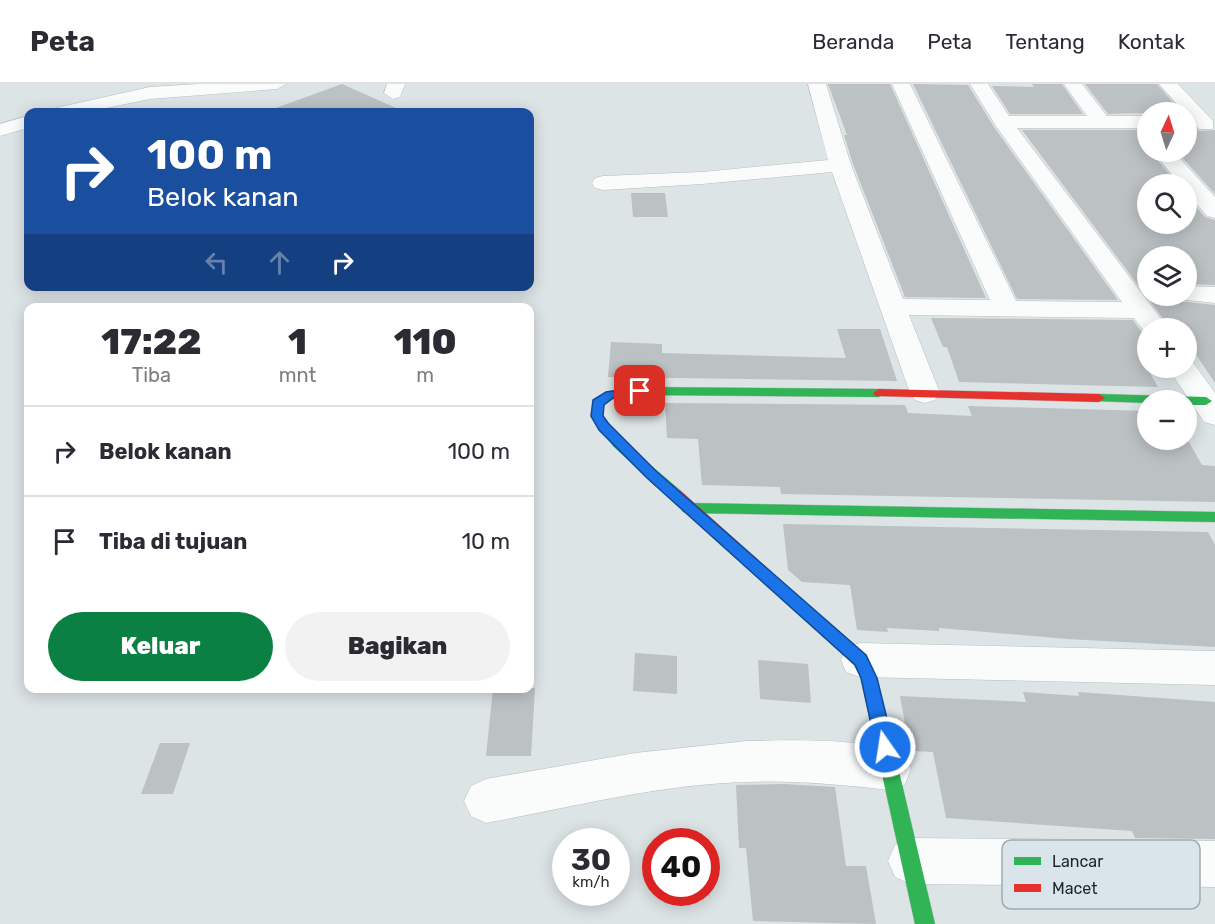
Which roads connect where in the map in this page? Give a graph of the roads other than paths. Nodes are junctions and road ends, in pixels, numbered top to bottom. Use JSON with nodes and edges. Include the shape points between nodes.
{"nodes":[{"id":1,"x":277,"y":84,"type":"edge"},
{"id":2,"x":817,"y":84,"type":"edge"},
{"id":3,"x":901,"y":84,"type":"edge"},
{"id":4,"x":979,"y":84,"type":"edge"},
{"id":5,"x":1073,"y":84,"type":"edge"},
{"id":6,"x":1168,"y":84,"type":"edge"},
{"id":7,"x":231,"y":86,"type":"edge"},
{"id":8,"x":79,"y":108,"type":"edge"},
{"id":9,"x":1003,"y":122,"type":"junction"},
{"id":10,"x":1101,"y":122,"type":"junction"},
{"id":11,"x":24,"y":123,"type":"edge"},
{"id":12,"x":1137,"y":125,"type":"edge"},
{"id":13,"x":1202,"y":125,"type":"edge"},
{"id":14,"x":0,"y":130,"type":"edge"},
{"id":15,"x":1171,"y":162,"type":"edge"},
{"id":16,"x":840,"y":165,"type":"junction"},
{"id":17,"x":603,"y":183,"type":"dead end"},
{"id":18,"x":1215,"y":211,"type":"edge"},
{"id":19,"x":1197,"y":294,"type":"edge"},
{"id":20,"x":1215,"y":295,"type":"edge"},
{"id":21,"x":1137,"y":298,"type":"edge"},
{"id":22,"x":1143,"y":306,"type":"edge"},
{"id":23,"x":893,"y":307,"type":"junction"},
{"id":24,"x":1007,"y":308,"type":"junction"},
{"id":25,"x":1189,"y":378,"type":"edge"},
{"id":26,"x":925,"y":393,"type":"junction"},
{"id":27,"x":1210,"y":408,"type":"edge"},
{"id":28,"x":688,"y":508,"type":"junction"},
{"id":29,"x":1215,"y":517,"type":"edge"},
{"id":30,"x":860,"y":660,"type":"junction"},
{"id":31,"x":1215,"y":668,"type":"edge"},
{"id":32,"x":890,"y":769,"type":"junction"},
{"id":33,"x":486,"y":801,"type":"dead end"},
{"id":34,"x":911,"y":861,"type":"junction"},
{"id":35,"x":1002,"y":862,"type":"edge"},
{"id":36,"x":1200,"y":864,"type":"edge"},
{"id":37,"x":1215,"y":864,"type":"edge"},
{"id":38,"x":925,"y":924,"type":"edge"}],
"edges":[{"from":1,"to":7,"type":"street"},
{"from":2,"to":16,"type":"street"},
{"from":3,"to":24,"type":"street"},
{"from":4,"to":9,"type":"street"},
{"from":5,"to":10,"type":"street"},
{"from":6,"to":13,"type":"street"},
{"from":7,"to":8,"type":"street","via":[[127,96]]},
{"from":9,"to":10,"type":"street"},
{"from":9,"to":21,"type":"street"},
{"from":10,"to":12,"type":"street"},
{"from":11,"to":14,"type":"street"},
{"from":15,"to":18,"type":"street"},
{"from":16,"to":17,"type":"street"},
{"from":16,"to":23,"type":"street"},
{"from":19,"to":20,"type":"street"},
{"from":22,"to":24,"type":"street"},
{"from":23,"to":24,"type":"street"},
{"from":23,"to":26,"type":"street"},
{"from":25,"to":27,"type":"street"},
{"from":26,"to":27,"type":"street"},
{"from":26,"to":28,"type":"street","via":[[640,391],[603,398],[597,409],[603,427]]},
{"from":28,"to":29,"type":"street"},
{"from":28,"to":30,"type":"street"},
{"from":30,"to":31,"type":"street"},
{"from":30,"to":32,"type":"street","via":[[869,678]]},
{"from":32,"to":33,"type":"street","via":[[784,761],[718,764],[616,777]]},
{"from":32,"to":34,"type":"street"},
{"from":34,"to":35,"type":"street"},
{"from":34,"to":38,"type":"street"},
{"from":36,"to":37,"type":"street"}]}
